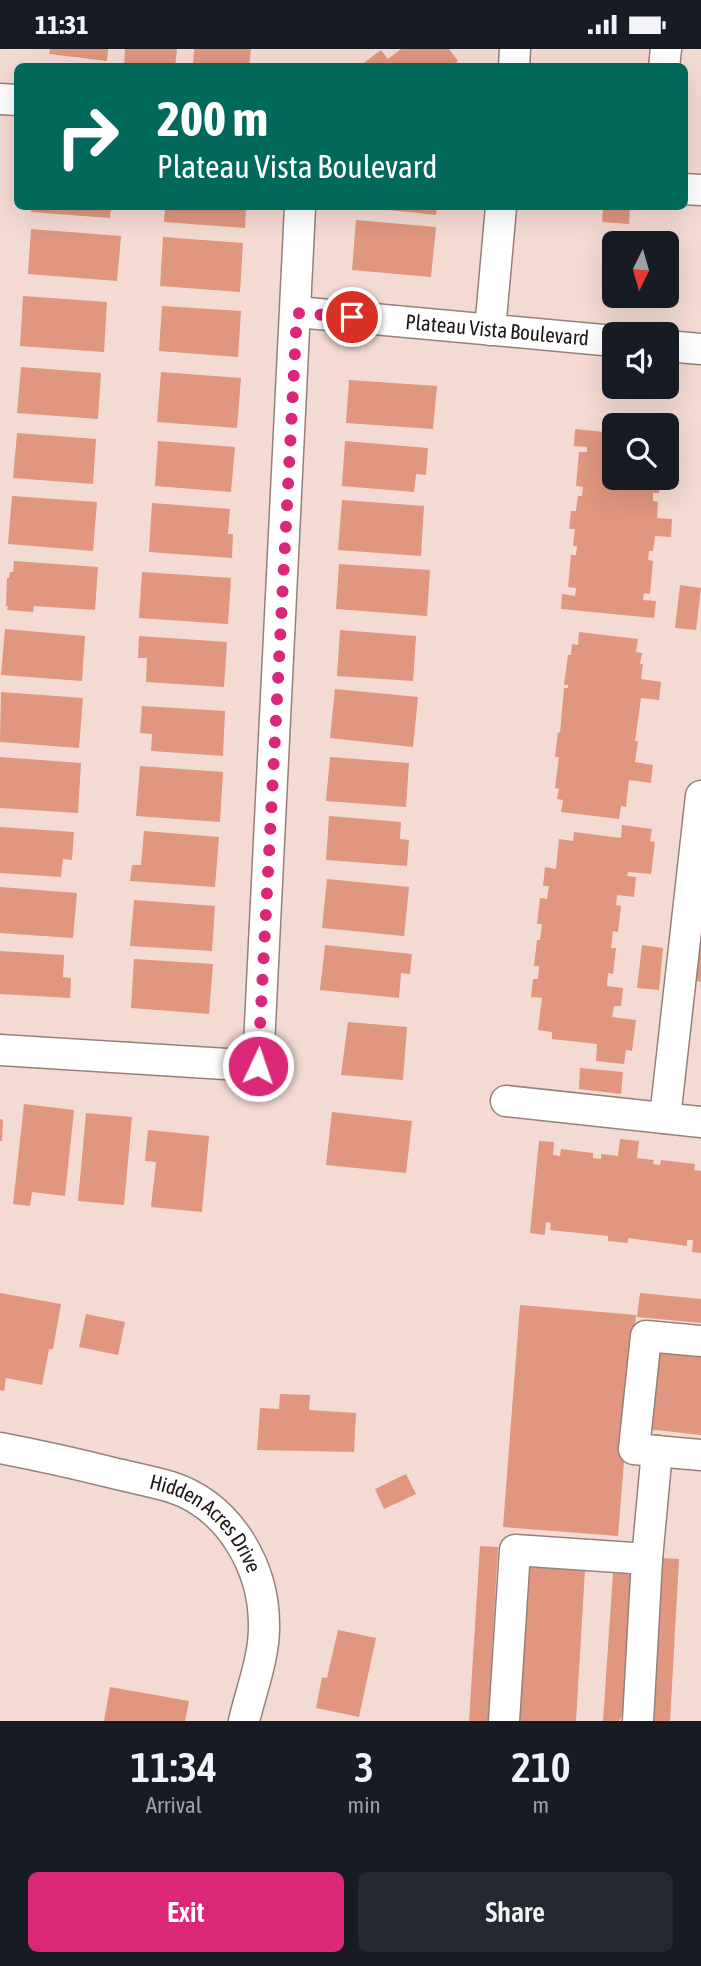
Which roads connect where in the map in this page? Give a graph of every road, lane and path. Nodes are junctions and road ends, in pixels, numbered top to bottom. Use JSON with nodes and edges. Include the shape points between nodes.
{"nodes":[{"id":1,"x":300,"y":210,"type":"edge"},
{"id":2,"x":501,"y":210,"type":"edge"},
{"id":3,"x":297,"y":313,"type":"junction"},
{"id":4,"x":490,"y":330,"type":"junction"},
{"id":5,"x":602,"y":340,"type":"edge"},
{"id":6,"x":679,"y":346,"type":"edge"},
{"id":7,"x":701,"y":349,"type":"edge"},
{"id":8,"x":701,"y":796,"type":"edge"},
{"id":9,"x":0,"y":1050,"type":"edge"},
{"id":10,"x":506,"y":1101,"type":"dead end"},
{"id":11,"x":665,"y":1118,"type":"junction"},
{"id":12,"x":701,"y":1122,"type":"edge"},
{"id":13,"x":701,"y":1341,"type":"edge"},
{"id":14,"x":0,"y":1448,"type":"edge"},
{"id":15,"x":657,"y":1451,"type":"junction"},
{"id":16,"x":701,"y":1455,"type":"edge"},
{"id":17,"x":647,"y":1559,"type":"junction"},
{"id":18,"x":244,"y":1721,"type":"edge"},
{"id":19,"x":504,"y":1721,"type":"edge"},
{"id":20,"x":638,"y":1721,"type":"edge"}],
"edges":[{"from":1,"to":3,"type":"street"},
{"from":2,"to":4,"type":"street"},
{"from":3,"to":4,"type":"street","name":"Plateau Vista Boulevard"},
{"from":3,"to":9,"type":"street","via":[[258,1066]]},
{"from":4,"to":5,"type":"street","name":"Plateau Vista Boulevard"},
{"from":6,"to":7,"type":"street"},
{"from":8,"to":11,"type":"street"},
{"from":10,"to":11,"type":"street"},
{"from":11,"to":12,"type":"street"},
{"from":13,"to":15,"type":"street","via":[[646,1336],[634,1449]]},
{"from":14,"to":18,"type":"street","name":"Hidden Acres Drive","via":[[173,1488],[226,1523],[246,1550],[262,1596],[263,1644]]},
{"from":15,"to":16,"type":"street"},
{"from":15,"to":17,"type":"street"},
{"from":17,"to":19,"type":"street","via":[[515,1549]]},
{"from":17,"to":20,"type":"street"}]}
